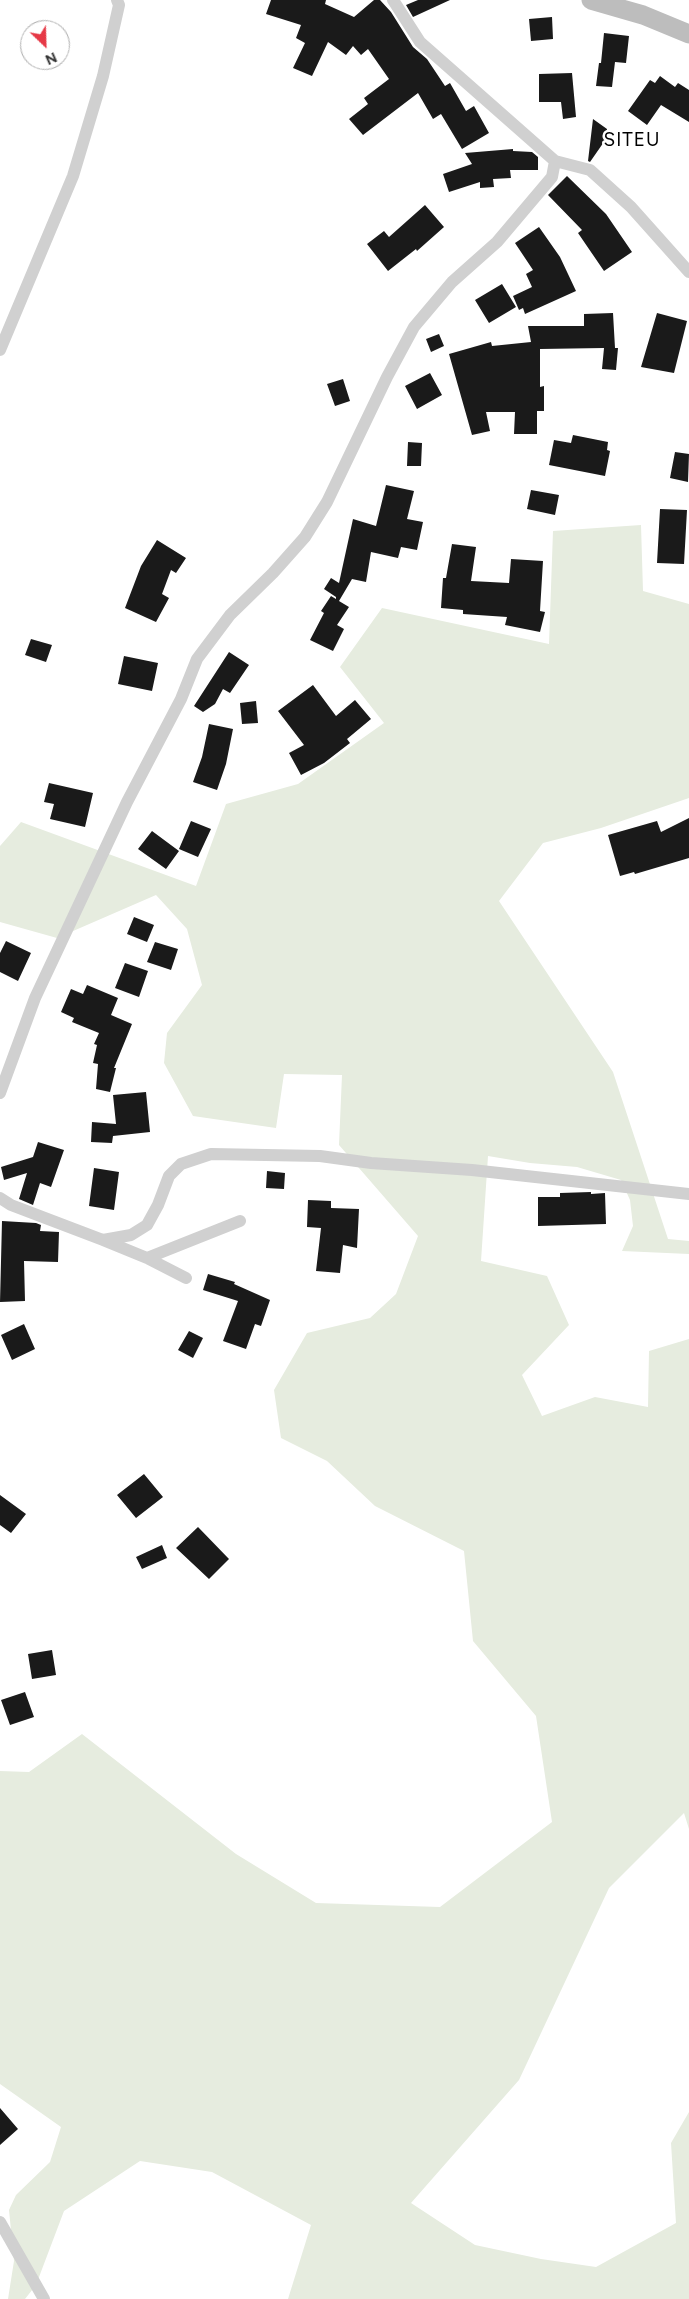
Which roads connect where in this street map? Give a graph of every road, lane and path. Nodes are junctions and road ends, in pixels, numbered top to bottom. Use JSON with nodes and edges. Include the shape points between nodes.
{"nodes":[{"id":1,"x":117,"y":0,"type":"edge"},
{"id":2,"x":393,"y":0,"type":"edge"},
{"id":3,"x":592,"y":0,"type":"edge"},
{"id":4,"x":689,"y":34,"type":"edge"},
{"id":5,"x":555,"y":160,"type":"junction"},
{"id":6,"x":689,"y":272,"type":"edge"},
{"id":7,"x":0,"y":350,"type":"edge"},
{"id":8,"x":0,"y":1093,"type":"edge"},
{"id":9,"x":689,"y":1194,"type":"edge"},
{"id":10,"x":0,"y":1198,"type":"edge"},
{"id":11,"x":240,"y":1221,"type":"dead end"},
{"id":12,"x":103,"y":1240,"type":"junction"},
{"id":13,"x":147,"y":1258,"type":"junction"},
{"id":14,"x":186,"y":1278,"type":"dead end"},
{"id":15,"x":0,"y":2222,"type":"edge"},
{"id":16,"x":44,"y":2299,"type":"edge"}],
"edges":[{"from":1,"to":7,"type":"street","via":[[119,5],[103,76],[73,176]]},
{"from":2,"to":5,"type":"street","via":[[420,42]]},
{"from":3,"to":4,"type":"street","via":[[643,15]]},
{"from":5,"to":6,"type":"street","via":[[590,170],[630,207]]},
{"from":5,"to":8,"type":"street","via":[[552,177],[497,242],[452,282],[414,327],[327,502],[305,537],[230,615],[197,659],[35,998]]},
{"from":9,"to":12,"type":"street","via":[[320,1156],[211,1154],[181,1164],[169,1176],[147,1225],[131,1235]]},
{"from":10,"to":12,"type":"street"},
{"from":11,"to":13,"type":"street"},
{"from":12,"to":13,"type":"street"},
{"from":13,"to":14,"type":"street"},
{"from":15,"to":16,"type":"street"}]}
